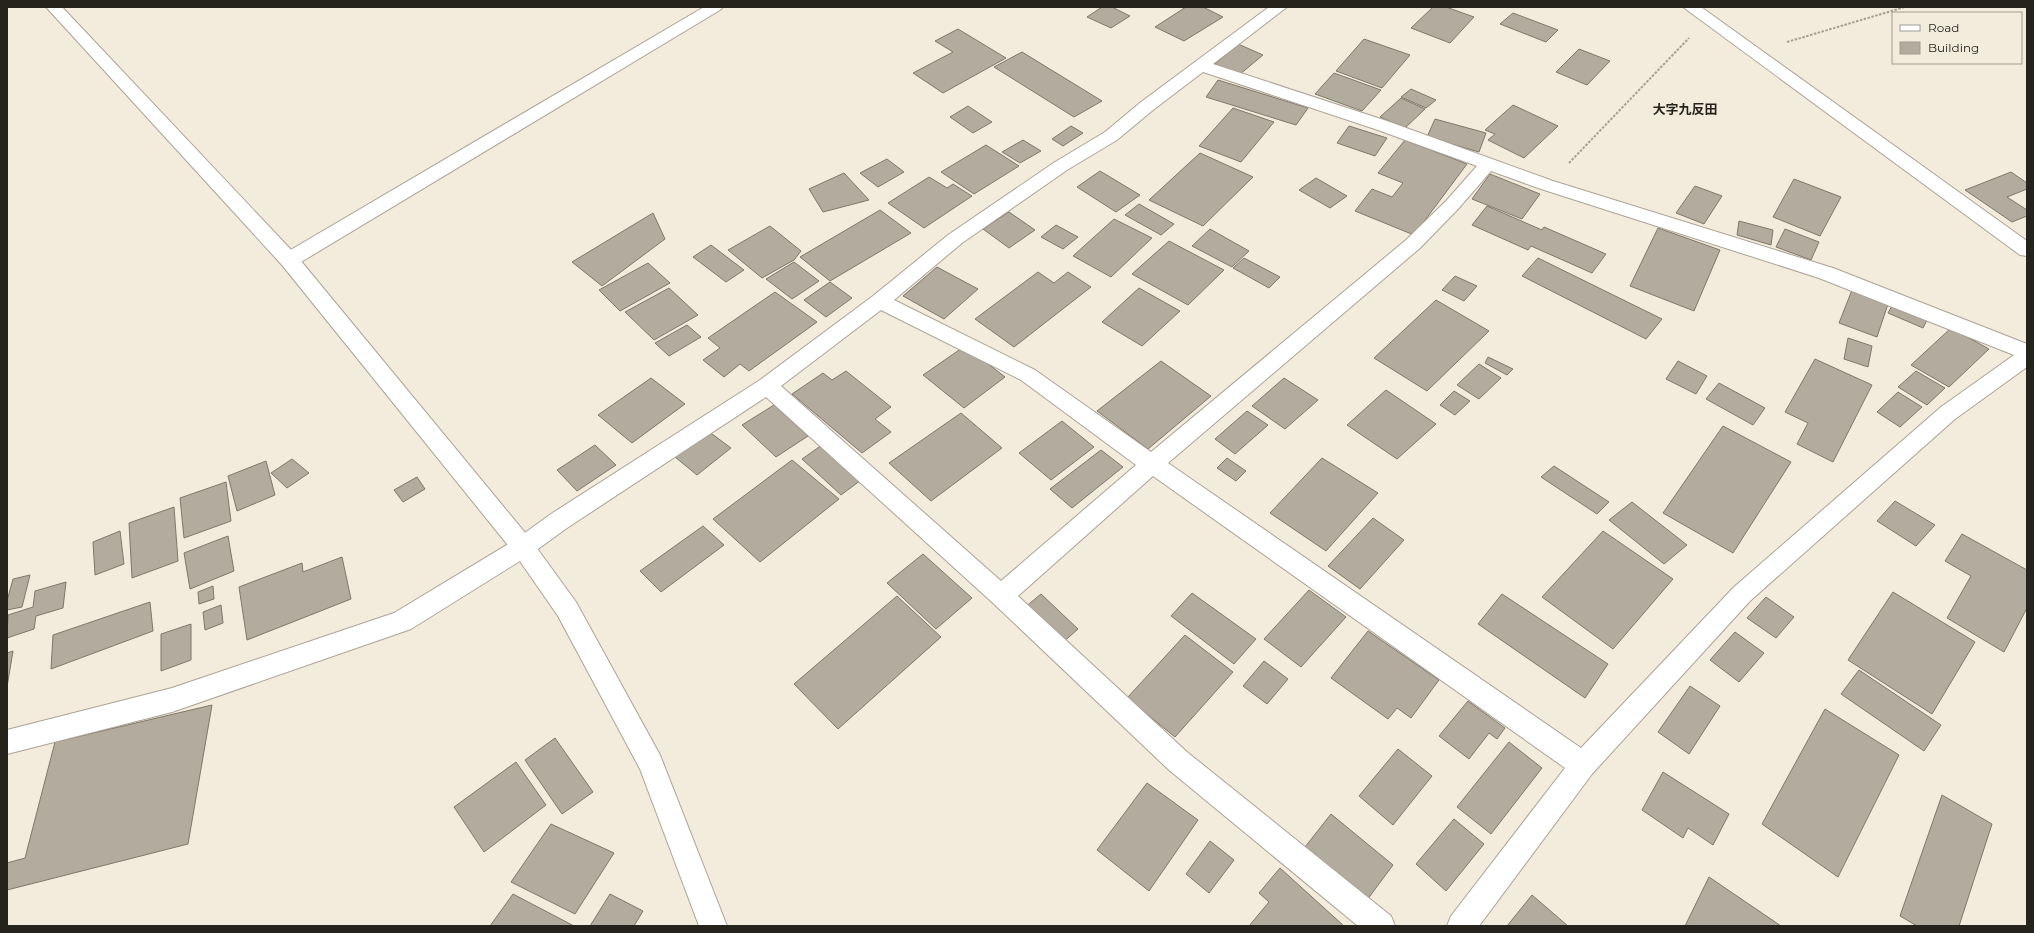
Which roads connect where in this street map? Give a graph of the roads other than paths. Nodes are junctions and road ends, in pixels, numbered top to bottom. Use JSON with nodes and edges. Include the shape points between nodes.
{"nodes":[{"id":1,"x":54,"y":7,"type":"edge"},
{"id":2,"x":715,"y":7,"type":"edge"},
{"id":3,"x":1279,"y":7,"type":"edge"},
{"id":4,"x":1691,"y":7,"type":"edge"},
{"id":5,"x":1202,"y":66,"type":"junction"},
{"id":6,"x":1487,"y":164,"type":"junction"},
{"id":7,"x":2027,"y":250,"type":"edge"},
{"id":8,"x":289,"y":260,"type":"junction"},
{"id":9,"x":880,"y":301,"type":"junction"},
{"id":10,"x":2027,"y":352,"type":"edge"},
{"id":11,"x":2027,"y":356,"type":"edge"},
{"id":12,"x":766,"y":386,"type":"junction"},
{"id":13,"x":1152,"y":464,"type":"junction"},
{"id":14,"x":523,"y":547,"type":"junction"},
{"id":15,"x":1001,"y":596,"type":"junction"},
{"id":16,"x":7,"y":742,"type":"edge"},
{"id":17,"x":1583,"y":765,"type":"junction"},
{"id":18,"x":713,"y":926,"type":"edge"},
{"id":19,"x":1381,"y":926,"type":"edge"},
{"id":20,"x":1461,"y":926,"type":"edge"}],
"edges":[{"from":1,"to":8,"type":"street"},
{"from":2,"to":8,"type":"street"},
{"from":3,"to":5,"type":"street"},
{"from":4,"to":7,"type":"street"},
{"from":5,"to":6,"type":"street","via":[[1380,125]]},
{"from":5,"to":9,"type":"street","via":[[1111,136],[1061,166],[955,239]]},
{"from":6,"to":10,"type":"street","via":[[1826,273]]},
{"from":6,"to":13,"type":"street","via":[[1452,206],[1413,244]]},
{"from":8,"to":14,"type":"street"},
{"from":9,"to":12,"type":"street"},
{"from":9,"to":13,"type":"street","via":[[1028,374]]},
{"from":11,"to":17,"type":"street","via":[[1948,413],[1742,594]]},
{"from":12,"to":14,"type":"street","via":[[566,516]]},
{"from":12,"to":15,"type":"street"},
{"from":13,"to":15,"type":"street"},
{"from":13,"to":17,"type":"street"},
{"from":14,"to":16,"type":"street","via":[[402,621],[172,700]]},
{"from":14,"to":18,"type":"street","via":[[567,609],[651,764]]},
{"from":15,"to":19,"type":"street","via":[[1178,761]]},
{"from":17,"to":20,"type":"street"}]}
